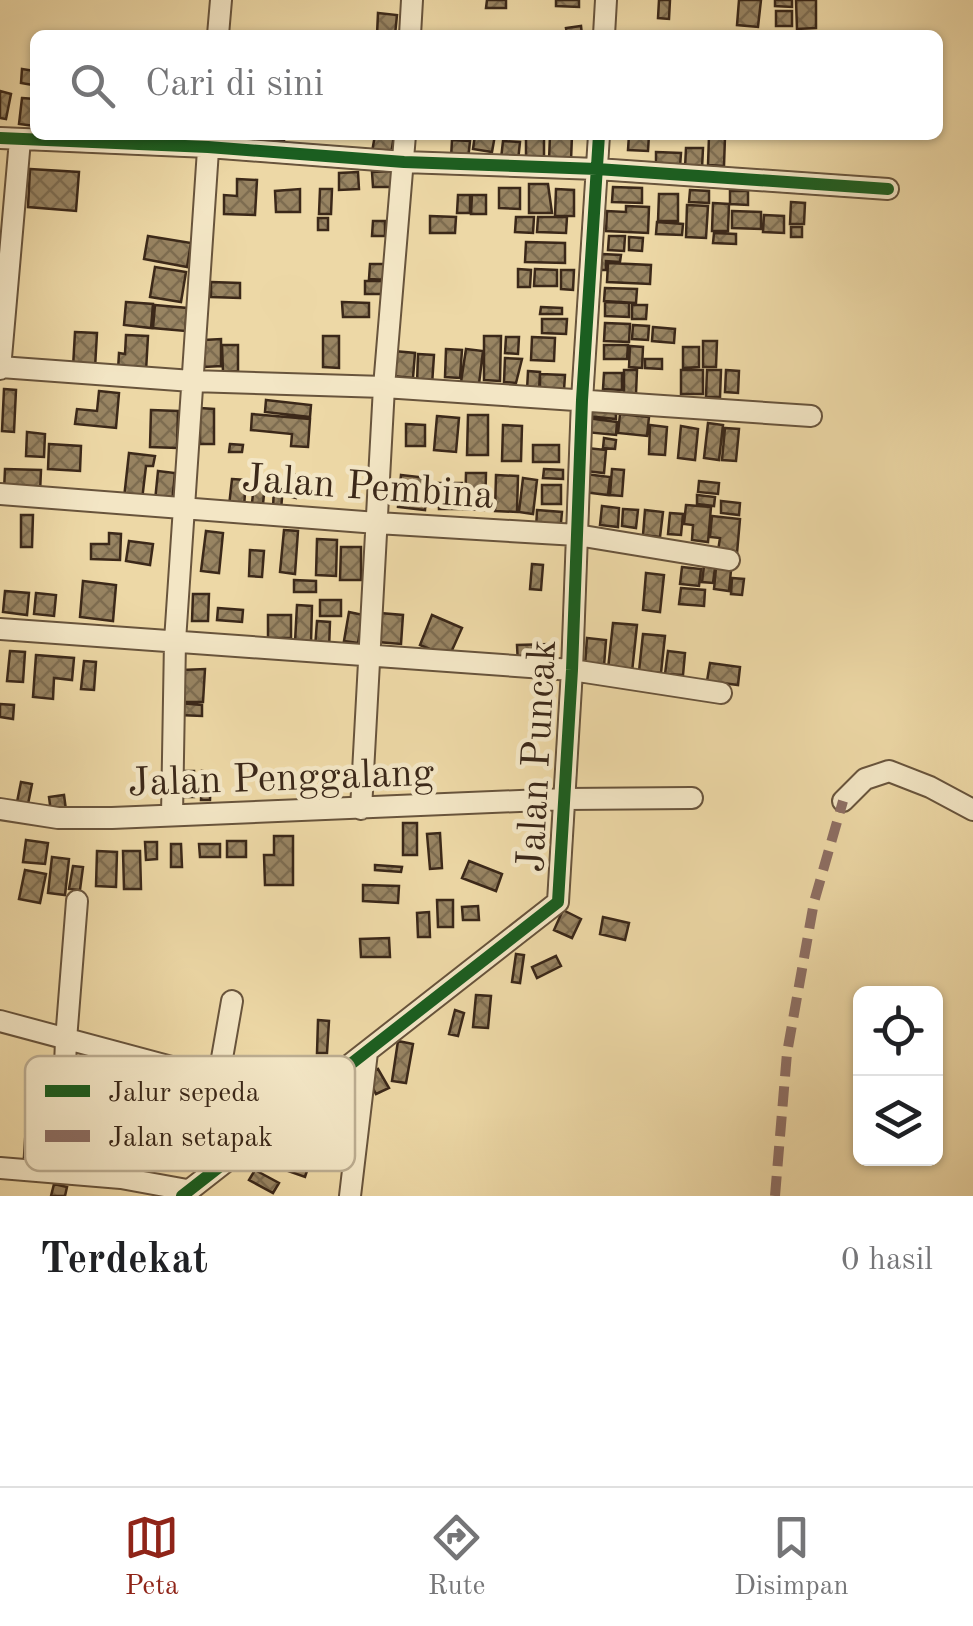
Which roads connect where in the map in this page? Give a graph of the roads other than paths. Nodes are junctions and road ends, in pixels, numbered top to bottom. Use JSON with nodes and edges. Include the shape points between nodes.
{"nodes":[{"id":1,"x":220,"y":0,"type":"edge"},
{"id":2,"x":412,"y":0,"type":"edge"},
{"id":3,"x":606,"y":0,"type":"edge"},
{"id":4,"x":218,"y":30,"type":"edge"},
{"id":5,"x":410,"y":30,"type":"edge"},
{"id":6,"x":604,"y":30,"type":"edge"},
{"id":7,"x":10,"y":139,"type":"edge"},
{"id":8,"x":109,"y":140,"type":"edge"},
{"id":9,"x":405,"y":140,"type":"edge"},
{"id":10,"x":599,"y":140,"type":"edge"},
{"id":11,"x":208,"y":141,"type":"edge"},
{"id":12,"x":404,"y":162,"type":"junction"},
{"id":13,"x":597,"y":169,"type":"junction"},
{"id":14,"x":888,"y":189,"type":"dead end"},
{"id":15,"x":0,"y":368,"type":"edge"},
{"id":16,"x":192,"y":381,"type":"junction"},
{"id":17,"x":384,"y":387,"type":"junction"},
{"id":18,"x":582,"y":400,"type":"junction"},
{"id":19,"x":810,"y":416,"type":"dead end"},
{"id":20,"x":0,"y":494,"type":"edge"},
{"id":21,"x":183,"y":506,"type":"junction"},
{"id":22,"x":377,"y":523,"type":"junction"},
{"id":23,"x":577,"y":535,"type":"junction"},
{"id":24,"x":728,"y":560,"type":"dead end"},
{"id":25,"x":0,"y":630,"type":"edge"},
{"id":26,"x":175,"y":641,"type":"junction"},
{"id":27,"x":368,"y":655,"type":"junction"},
{"id":28,"x":572,"y":670,"type":"junction"},
{"id":29,"x":721,"y":693,"type":"dead end"},
{"id":30,"x":692,"y":798,"type":"dead end"},
{"id":31,"x":566,"y":800,"type":"junction"},
{"id":32,"x":843,"y":801,"type":"dead end"},
{"id":33,"x":0,"y":809,"type":"edge"},
{"id":34,"x":361,"y":809,"type":"junction"},
{"id":35,"x":973,"y":810,"type":"edge"},
{"id":36,"x":172,"y":815,"type":"junction"},
{"id":37,"x":77,"y":901,"type":"dead end"},
{"id":38,"x":232,"y":1001,"type":"dead end"},
{"id":39,"x":0,"y":1021,"type":"edge"},
{"id":40,"x":66,"y":1040,"type":"junction"},
{"id":41,"x":367,"y":1052,"type":"junction"},
{"id":42,"x":65,"y":1056,"type":"edge"},
{"id":43,"x":125,"y":1056,"type":"edge"},
{"id":44,"x":222,"y":1056,"type":"edge"},
{"id":45,"x":355,"y":1061,"type":"edge"},
{"id":46,"x":355,"y":1154,"type":"edge"},
{"id":47,"x":0,"y":1168,"type":"edge"},
{"id":48,"x":25,"y":1170,"type":"edge"},
{"id":49,"x":45,"y":1171,"type":"edge"},
{"id":50,"x":213,"y":1171,"type":"edge"},
{"id":51,"x":353,"y":1171,"type":"edge"},
{"id":52,"x":60,"y":1172,"type":"joint"},
{"id":53,"x":184,"y":1193,"type":"edge"},
{"id":54,"x":350,"y":1196,"type":"edge"}],
"edges":[{"from":1,"to":4,"type":"street"},
{"from":2,"to":5,"type":"street"},
{"from":3,"to":6,"type":"street"},
{"from":7,"to":15,"type":"street"},
{"from":8,"to":11,"type":"street"},
{"from":9,"to":12,"type":"street"},
{"from":10,"to":13,"type":"street","name":"Jalan Puncak"},
{"from":11,"to":12,"type":"street"},
{"from":11,"to":16,"type":"street"},
{"from":12,"to":13,"type":"street"},
{"from":12,"to":17,"type":"street"},
{"from":13,"to":14,"type":"street"},
{"from":13,"to":18,"type":"street","name":"Jalan Puncak"},
{"from":15,"to":16,"type":"street"},
{"from":16,"to":17,"type":"street"},
{"from":16,"to":21,"type":"street"},
{"from":17,"to":18,"type":"street"},
{"from":17,"to":22,"type":"street"},
{"from":18,"to":19,"type":"street"},
{"from":18,"to":23,"type":"street","name":"Jalan Puncak"},
{"from":20,"to":21,"type":"street","name":"Jalan Pembina"},
{"from":21,"to":22,"type":"street","name":"Jalan Pembina"},
{"from":21,"to":26,"type":"street"},
{"from":22,"to":23,"type":"street","name":"Jalan Pembina"},
{"from":22,"to":27,"type":"street"},
{"from":23,"to":24,"type":"street","name":"Jalan Pembina"},
{"from":23,"to":28,"type":"street","name":"Jalan Puncak"},
{"from":25,"to":26,"type":"street"},
{"from":26,"to":27,"type":"street"},
{"from":26,"to":36,"type":"street"},
{"from":27,"to":28,"type":"street"},
{"from":27,"to":34,"type":"street"},
{"from":28,"to":29,"type":"street"},
{"from":28,"to":31,"type":"street","name":"Jalan Puncak"},
{"from":30,"to":31,"type":"street","name":"Jalan Penggalang"},
{"from":31,"to":34,"type":"street","name":"Jalan Penggalang"},
{"from":31,"to":41,"type":"street","name":"Jalan Puncak","via":[[561,895],[554,907]]},
{"from":32,"to":35,"type":"street","via":[[865,780],[889,771]]},
{"from":33,"to":36,"type":"street","name":"Jalan Penggalang","via":[[58,818]]},
{"from":34,"to":36,"type":"street","name":"Jalan Penggalang"},
{"from":37,"to":40,"type":"street"},
{"from":38,"to":44,"type":"street"},
{"from":39,"to":40,"type":"street"},
{"from":40,"to":42,"type":"street"},
{"from":40,"to":43,"type":"street"},
{"from":41,"to":45,"type":"street","name":"Jalan Puncak"},
{"from":41,"to":46,"type":"street"},
{"from":47,"to":48,"type":"street"},
{"from":49,"to":52,"type":"street"},
{"from":50,"to":53,"type":"street","name":"Jalan Puncak"},
{"from":51,"to":54,"type":"street"},
{"from":52,"to":53,"type":"street"}]}
